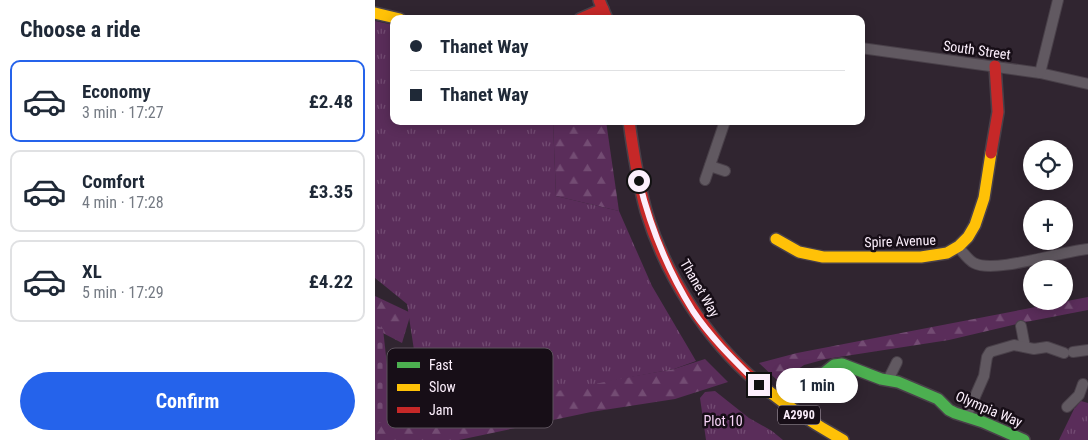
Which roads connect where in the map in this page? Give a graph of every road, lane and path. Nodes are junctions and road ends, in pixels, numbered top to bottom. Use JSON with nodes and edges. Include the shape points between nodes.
{"nodes":[{"id":1,"x":1058,"y":0,"type":"edge"},
{"id":2,"x":603,"y":9,"type":"edge"},
{"id":3,"x":375,"y":13,"type":"edge"},
{"id":4,"x":589,"y":15,"type":"edge"},
{"id":5,"x":390,"y":17,"type":"edge"},
{"id":6,"x":865,"y":49,"type":"edge"},
{"id":7,"x":995,"y":66,"type":"junction"},
{"id":8,"x":1040,"y":73,"type":"junction"},
{"id":9,"x":1088,"y":84,"type":"edge"},
{"id":10,"x":630,"y":125,"type":"edge"},
{"id":11,"x":724,"y":125,"type":"edge"},
{"id":12,"x":710,"y":166,"type":"junction"},
{"id":13,"x":725,"y":171,"type":"dead end"},
{"id":14,"x":705,"y":180,"type":"dead end"},
{"id":15,"x":776,"y":239,"type":"dead end"},
{"id":16,"x":958,"y":247,"type":"junction"},
{"id":17,"x":1088,"y":249,"type":"edge"},
{"id":18,"x":1021,"y":326,"type":"dead end"},
{"id":19,"x":1025,"y":347,"type":"junction"},
{"id":20,"x":1088,"y":350,"type":"edge"},
{"id":21,"x":897,"y":362,"type":"dead end"},
{"id":22,"x":813,"y":375,"type":"dead end"},
{"id":23,"x":888,"y":380,"type":"junction"},
{"id":24,"x":1083,"y":384,"type":"dead end"},
{"id":25,"x":1084,"y":397,"type":"edge"},
{"id":26,"x":1067,"y":408,"type":"dead end"},
{"id":27,"x":966,"y":417,"type":"junction"},
{"id":28,"x":843,"y":440,"type":"edge"},
{"id":29,"x":1024,"y":440,"type":"edge"}],
"edges":[{"from":1,"to":8,"type":"street"},
{"from":2,"to":4,"type":"street"},
{"from":3,"to":5,"type":"street"},
{"from":6,"to":7,"type":"street","name":"South Street"},
{"from":7,"to":8,"type":"street","name":"South Street"},
{"from":7,"to":16,"type":"street","via":[[993,78],[998,112],[984,197],[975,226]]},
{"from":8,"to":9,"type":"street","name":"South Street"},
{"from":10,"to":28,"type":"street","name":"Thanet Way","number":"A2990","via":[[639,181],[652,226],[693,310],[724,350],[759,385],[806,420]]},
{"from":11,"to":12,"type":"street"},
{"from":12,"to":13,"type":"street"},
{"from":12,"to":14,"type":"street"},
{"from":15,"to":16,"type":"street","name":"Spire Avenue","via":[[796,252],[839,259],[936,255]]},
{"from":16,"to":17,"type":"street","via":[[972,262],[986,266]]},
{"from":18,"to":19,"type":"street"},
{"from":19,"to":20,"type":"street","via":[[1047,347],[1069,353]]},
{"from":19,"to":27,"type":"street","via":[[1014,345],[988,354],[984,376]]},
{"from":21,"to":23,"type":"street"},
{"from":22,"to":23,"type":"street","name":"Olympia Way","via":[[842,364]]},
{"from":23,"to":27,"type":"street","name":"Olympia Way","via":[[938,399],[951,412]]},
{"from":24,"to":25,"type":"street"},
{"from":25,"to":26,"type":"street"},
{"from":27,"to":29,"type":"street","name":"Olympia Way"}]}
